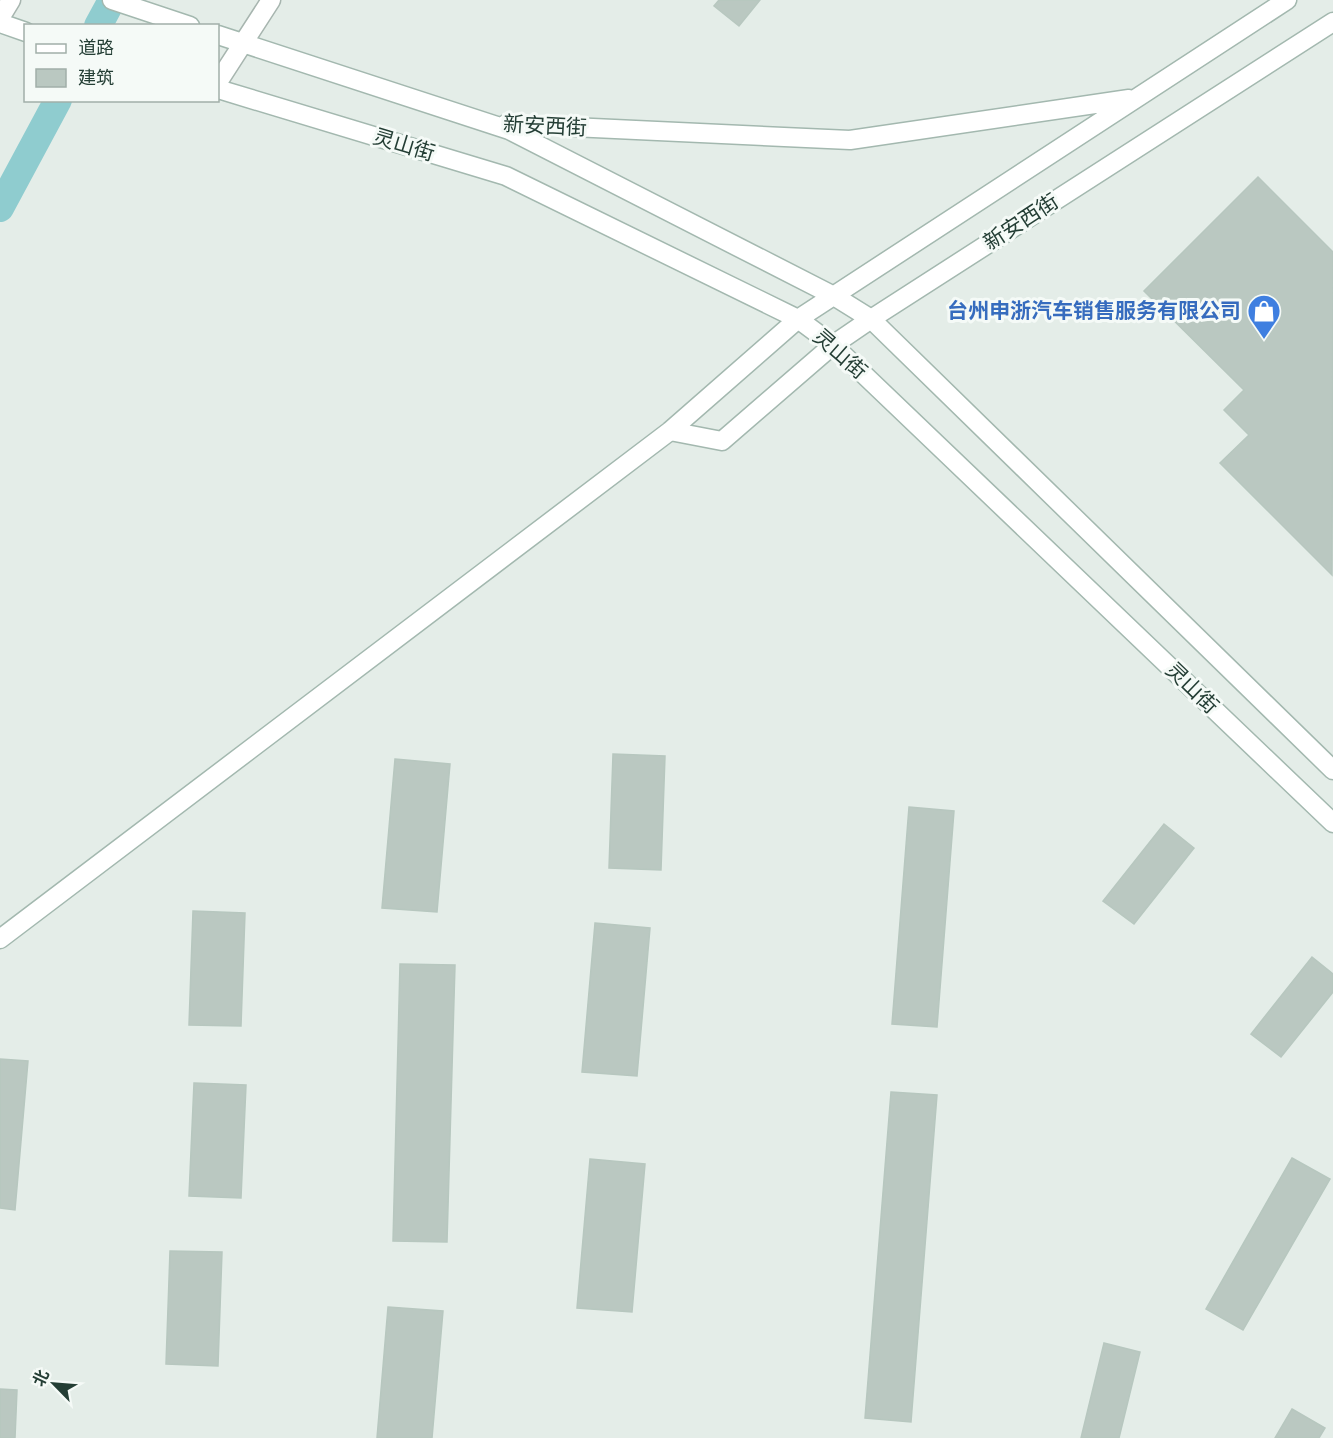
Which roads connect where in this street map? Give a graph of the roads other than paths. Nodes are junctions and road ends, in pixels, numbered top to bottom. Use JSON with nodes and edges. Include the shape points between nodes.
{"nodes":[{"id":1,"x":11,"y":0,"type":"edge"},
{"id":2,"x":112,"y":0,"type":"edge"},
{"id":3,"x":271,"y":0,"type":"edge"},
{"id":4,"x":1287,"y":0,"type":"edge"},
{"id":5,"x":0,"y":18,"type":"edge"},
{"id":6,"x":1333,"y":22,"type":"edge"},
{"id":7,"x":0,"y":23,"type":"edge"},
{"id":8,"x":184,"y":24,"type":"edge"},
{"id":9,"x":23,"y":31,"type":"edge"},
{"id":10,"x":219,"y":35,"type":"edge"},
{"id":11,"x":243,"y":43,"type":"junction"},
{"id":12,"x":219,"y":80,"type":"edge"},
{"id":13,"x":219,"y":89,"type":"edge"},
{"id":14,"x":1136,"y":98,"type":"junction"},
{"id":15,"x":491,"y":124,"type":"junction"},
{"id":16,"x":834,"y":296,"type":"junction"},
{"id":17,"x":798,"y":319,"type":"junction"},
{"id":18,"x":871,"y":319,"type":"junction"},
{"id":19,"x":833,"y":345,"type":"junction"},
{"id":20,"x":670,"y":431,"type":"junction"},
{"id":21,"x":1333,"y":770,"type":"edge"},
{"id":22,"x":1333,"y":823,"type":"edge"},
{"id":23,"x":0,"y":939,"type":"edge"}],
"edges":[{"from":1,"to":5,"type":"main road"},
{"from":2,"to":8,"type":"main road"},
{"from":3,"to":11,"type":"main road"},
{"from":4,"to":14,"type":"main road","name":"新安西街"},
{"from":6,"to":18,"type":"main road","name":"新安西街"},
{"from":7,"to":9,"type":"main road"},
{"from":10,"to":11,"type":"main road","name":"灵山街"},
{"from":11,"to":12,"type":"main road"},
{"from":11,"to":15,"type":"main road","name":"灵山街"},
{"from":13,"to":17,"type":"main road","name":"灵山街","via":[[506,176]]},
{"from":14,"to":15,"type":"main road","name":"新安西街","via":[[850,140]]},
{"from":14,"to":16,"type":"main road","name":"新安西街"},
{"from":15,"to":16,"type":"main road","name":"灵山街"},
{"from":16,"to":17,"type":"main road","name":"新安西街"},
{"from":16,"to":18,"type":"main road","name":"灵山街"},
{"from":17,"to":19,"type":"main road","name":"灵山街"},
{"from":17,"to":20,"type":"main road","name":"新安西街"},
{"from":18,"to":19,"type":"main road","name":"新安西街"},
{"from":18,"to":21,"type":"main road","name":"灵山街"},
{"from":19,"to":20,"type":"main road","name":"新安西街","via":[[722,441]]},
{"from":19,"to":22,"type":"main road","name":"灵山街"},
{"from":20,"to":23,"type":"main road","name":"新安西街"}]}
